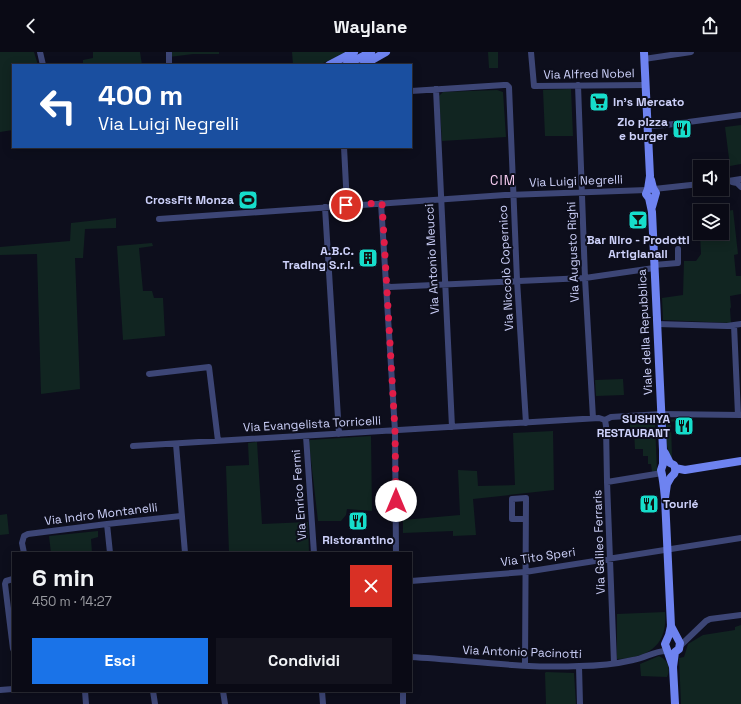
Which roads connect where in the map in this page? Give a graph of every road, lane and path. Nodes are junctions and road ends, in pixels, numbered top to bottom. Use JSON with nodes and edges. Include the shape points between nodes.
{"nodes":[{"id":1,"x":40,"y":52,"type":"edge"},
{"id":2,"x":169,"y":52,"type":"edge"},
{"id":3,"x":354,"y":52,"type":"edge"},
{"id":4,"x":371,"y":52,"type":"edge"},
{"id":5,"x":386,"y":52,"type":"edge"},
{"id":6,"x":531,"y":52,"type":"edge"},
{"id":7,"x":691,"y":52,"type":"edge"},
{"id":8,"x":644,"y":55,"type":"edge"},
{"id":9,"x":44,"y":64,"type":"edge"},
{"id":10,"x":169,"y":64,"type":"edge"},
{"id":11,"x":331,"y":64,"type":"edge"},
{"id":12,"x":348,"y":64,"type":"edge"},
{"id":13,"x":365,"y":64,"type":"edge"},
{"id":14,"x":578,"y":85,"type":"junction"},
{"id":15,"x":645,"y":85,"type":"junction"},
{"id":16,"x":436,"y":89,"type":"junction"},
{"id":17,"x":412,"y":91,"type":"edge"},
{"id":18,"x":741,"y":115,"type":"edge"},
{"id":19,"x":647,"y":126,"type":"junction"},
{"id":20,"x":344,"y":148,"type":"edge"},
{"id":21,"x":741,"y":180,"type":"edge"},
{"id":22,"x":730,"y":181,"type":"joint"},
{"id":23,"x":693,"y":185,"type":"edge"},
{"id":24,"x":741,"y":187,"type":"edge"},
{"id":25,"x":582,"y":193,"type":"junction"},
{"id":26,"x":651,"y":193,"type":"junction"},
{"id":27,"x":513,"y":194,"type":"junction"},
{"id":28,"x":440,"y":199,"type":"junction"},
{"id":29,"x":382,"y":203,"type":"junction"},
{"id":30,"x":346,"y":205,"type":"junction"},
{"id":31,"x":325,"y":207,"type":"junction"},
{"id":32,"x":159,"y":219,"type":"dead end"},
{"id":33,"x":678,"y":249,"type":"dead end"},
{"id":34,"x":654,"y":266,"type":"junction"},
{"id":35,"x":584,"y":278,"type":"junction"},
{"id":36,"x":518,"y":280,"type":"junction"},
{"id":37,"x":445,"y":283,"type":"junction"},
{"id":38,"x":386,"y":286,"type":"junction"},
{"id":39,"x":657,"y":324,"type":"junction"},
{"id":40,"x":741,"y":324,"type":"edge"},
{"id":41,"x":734,"y":325,"type":"junction"},
{"id":42,"x":149,"y":374,"type":"dead end"},
{"id":43,"x":660,"y":414,"type":"junction"},
{"id":44,"x":739,"y":415,"type":"edge"},
{"id":45,"x":592,"y":418,"type":"junction"},
{"id":46,"x":604,"y":420,"type":"junction"},
{"id":47,"x":526,"y":423,"type":"junction"},
{"id":48,"x":452,"y":427,"type":"junction"},
{"id":49,"x":395,"y":431,"type":"junction"},
{"id":50,"x":339,"y":434,"type":"junction"},
{"id":51,"x":306,"y":436,"type":"junction"},
{"id":52,"x":218,"y":441,"type":"junction"},
{"id":53,"x":176,"y":444,"type":"junction"},
{"id":54,"x":133,"y":446,"type":"dead end"},
{"id":55,"x":741,"y":461,"type":"edge"},
{"id":56,"x":668,"y":470,"type":"junction"},
{"id":57,"x":607,"y":482,"type":"junction"},
{"id":58,"x":181,"y":516,"type":"junction"},
{"id":59,"x":525,"y":519,"type":"dead end"},
{"id":60,"x":107,"y":524,"type":"junction"},
{"id":61,"x":741,"y":538,"type":"edge"},
{"id":62,"x":668,"y":550,"type":"junction"},
{"id":63,"x":24,"y":552,"type":"edge"},
{"id":64,"x":110,"y":552,"type":"edge"},
{"id":65,"x":185,"y":552,"type":"edge"},
{"id":66,"x":314,"y":552,"type":"edge"},
{"id":67,"x":396,"y":552,"type":"edge"},
{"id":68,"x":610,"y":558,"type":"junction"},
{"id":69,"x":525,"y":572,"type":"junction"},
{"id":70,"x":12,"y":579,"type":"edge"},
{"id":71,"x":412,"y":581,"type":"edge"},
{"id":72,"x":741,"y":615,"type":"edge"},
{"id":73,"x":671,"y":626,"type":"junction"},
{"id":74,"x":666,"y":640,"type":"junction"},
{"id":75,"x":12,"y":642,"type":"edge"},
{"id":76,"x":676,"y":645,"type":"junction"},
{"id":77,"x":654,"y":653,"type":"junction"},
{"id":78,"x":412,"y":657,"type":"edge"},
{"id":79,"x":614,"y":664,"type":"junction"},
{"id":80,"x":525,"y":666,"type":"junction"},
{"id":81,"x":578,"y":666,"type":"junction"},
{"id":82,"x":12,"y":688,"type":"edge"},
{"id":83,"x":0,"y":690,"type":"edge"},
{"id":84,"x":85,"y":692,"type":"edge"},
{"id":85,"x":153,"y":692,"type":"edge"},
{"id":86,"x":224,"y":692,"type":"edge"},
{"id":87,"x":322,"y":692,"type":"edge"},
{"id":88,"x":403,"y":692,"type":"edge"},
{"id":89,"x":86,"y":704,"type":"edge"},
{"id":90,"x":155,"y":704,"type":"edge"},
{"id":91,"x":225,"y":704,"type":"edge"},
{"id":92,"x":323,"y":704,"type":"edge"},
{"id":93,"x":403,"y":704,"type":"edge"},
{"id":94,"x":580,"y":704,"type":"edge"},
{"id":95,"x":675,"y":704,"type":"edge"}],
"edges":[{"from":1,"to":9,"type":"street"},
{"from":2,"to":10,"type":"street"},
{"from":3,"to":11,"type":"street"},
{"from":4,"to":12,"type":"street"},
{"from":5,"to":13,"type":"street"},
{"from":6,"to":14,"type":"street","name":"Via Alfred Nobel","via":[[534,86]]},
{"from":7,"to":8,"type":"street"},
{"from":8,"to":15,"type":"street","name":"Viale della Repubblica"},
{"from":14,"to":15,"type":"street","name":"Via Alfred Nobel"},
{"from":14,"to":25,"type":"street","name":"Via Augusto Righi"},
{"from":15,"to":19,"type":"street","name":"Viale della Repubblica"},
{"from":16,"to":17,"type":"street"},
{"from":16,"to":27,"type":"street","name":"Via Niccolò Copernico","via":[[504,85],[509,87]]},
{"from":16,"to":28,"type":"street","name":"Via Antonio Meucci"},
{"from":18,"to":19,"type":"street"},
{"from":19,"to":26,"type":"street","name":"Viale della Repubblica"},
{"from":20,"to":30,"type":"street"},
{"from":21,"to":22,"type":"street"},
{"from":22,"to":24,"type":"street"},
{"from":23,"to":26,"type":"street"},
{"from":25,"to":26,"type":"street","name":"Via Luigi Negrelli","via":[[635,190]]},
{"from":25,"to":27,"type":"street","name":"Via Luigi Negrelli"},
{"from":25,"to":35,"type":"street","name":"Via Augusto Righi"},
{"from":26,"to":34,"type":"street","name":"Viale della Repubblica"},
{"from":27,"to":28,"type":"street","name":"Via Luigi Negrelli"},
{"from":27,"to":36,"type":"street","name":"Via Niccolò Copernico"},
{"from":28,"to":29,"type":"street","name":"Via Luigi Negrelli"},
{"from":28,"to":37,"type":"street","name":"Via Antonio Meucci"},
{"from":29,"to":30,"type":"street","name":"Via Luigi Negrelli"},
{"from":29,"to":38,"type":"street"},
{"from":30,"to":31,"type":"street","name":"Via Luigi Negrelli"},
{"from":31,"to":32,"type":"street","name":"Via Luigi Negrelli"},
{"from":31,"to":50,"type":"street"},
{"from":33,"to":34,"type":"street","via":[[678,263]]},
{"from":34,"to":35,"type":"street"},
{"from":34,"to":39,"type":"street","name":"Viale della Repubblica"},
{"from":35,"to":36,"type":"street"},
{"from":35,"to":45,"type":"street","name":"Via Augusto Righi"},
{"from":36,"to":37,"type":"street"},
{"from":36,"to":47,"type":"street","name":"Via Niccolò Copernico"},
{"from":37,"to":38,"type":"street"},
{"from":37,"to":48,"type":"street","name":"Via Antonio Meucci"},
{"from":38,"to":49,"type":"street"},
{"from":39,"to":41,"type":"street"},
{"from":39,"to":43,"type":"street","name":"Viale della Repubblica"},
{"from":40,"to":41,"type":"street"},
{"from":41,"to":44,"type":"street"},
{"from":42,"to":52,"type":"street","via":[[209,366]]},
{"from":43,"to":44,"type":"street","name":"Via Evangelista Torricelli"},
{"from":43,"to":46,"type":"street","name":"Via Evangelista Torricelli"},
{"from":43,"to":56,"type":"street","name":"Viale della Repubblica","via":[[663,450]]},
{"from":45,"to":46,"type":"street","name":"Via Evangelista Torricelli"},
{"from":45,"to":47,"type":"street","name":"Via Evangelista Torricelli"},
{"from":46,"to":57,"type":"street","name":"Via Galileo Ferraris"},
{"from":47,"to":48,"type":"street","name":"Via Evangelista Torricelli"},
{"from":48,"to":49,"type":"street","name":"Via Evangelista Torricelli"},
{"from":49,"to":50,"type":"street","name":"Via Evangelista Torricelli"},
{"from":49,"to":67,"type":"street"},
{"from":50,"to":51,"type":"street","name":"Via Evangelista Torricelli"},
{"from":51,"to":52,"type":"street","name":"Via Evangelista Torricelli"},
{"from":51,"to":66,"type":"street","name":"Via Enrico Fermi"},
{"from":52,"to":53,"type":"street","name":"Via Evangelista Torricelli"},
{"from":53,"to":54,"type":"street","name":"Via Evangelista Torricelli"},
{"from":53,"to":58,"type":"street"},
{"from":55,"to":56,"type":"street","via":[[685,470]]},
{"from":56,"to":57,"type":"street"},
{"from":56,"to":62,"type":"street","via":[[665,498]]},
{"from":57,"to":68,"type":"street","name":"Via Galileo Ferraris"},
{"from":58,"to":60,"type":"street","name":"Via Indro Montanelli"},
{"from":58,"to":65,"type":"street"},
{"from":59,"to":69,"type":"street"},
{"from":60,"to":63,"type":"street","name":"Via Indro Montanelli","via":[[28,534],[24,536],[22,543]]},
{"from":60,"to":64,"type":"street"},
{"from":61,"to":62,"type":"street","name":"Via Tito Speri"},
{"from":62,"to":68,"type":"street","name":"Via Tito Speri"},
{"from":62,"to":73,"type":"street"},
{"from":68,"to":69,"type":"street","name":"Via Tito Speri"},
{"from":68,"to":79,"type":"street","name":"Via Galileo Ferraris"},
{"from":69,"to":71,"type":"street","name":"Via Tito Speri"},
{"from":69,"to":80,"type":"street"},
{"from":70,"to":75,"type":"street","via":[[5,584]]},
{"from":72,"to":76,"type":"street","via":[[710,619]]},
{"from":73,"to":74,"type":"street"},
{"from":73,"to":76,"type":"street"},
{"from":74,"to":76,"type":"street","via":[[672,637]]},
{"from":74,"to":76,"type":"street","via":[[665,648]]},
{"from":74,"to":77,"type":"street","name":"Via Antonio Pacinotti"},
{"from":76,"to":77,"type":"street","name":"Via Antonio Pacinotti"},
{"from":76,"to":95,"type":"street","via":[[673,667]]},
{"from":77,"to":79,"type":"street","name":"Via Antonio Pacinotti"},
{"from":78,"to":80,"type":"street","name":"Via Antonio Pacinotti"},
{"from":79,"to":81,"type":"street","name":"Via Antonio Pacinotti"},
{"from":80,"to":81,"type":"street","name":"Via Antonio Pacinotti"},
{"from":81,"to":94,"type":"street"},
{"from":82,"to":83,"type":"street"},
{"from":84,"to":89,"type":"street"},
{"from":85,"to":90,"type":"street"},
{"from":86,"to":91,"type":"street"},
{"from":87,"to":92,"type":"street"},
{"from":88,"to":93,"type":"street"}]}
